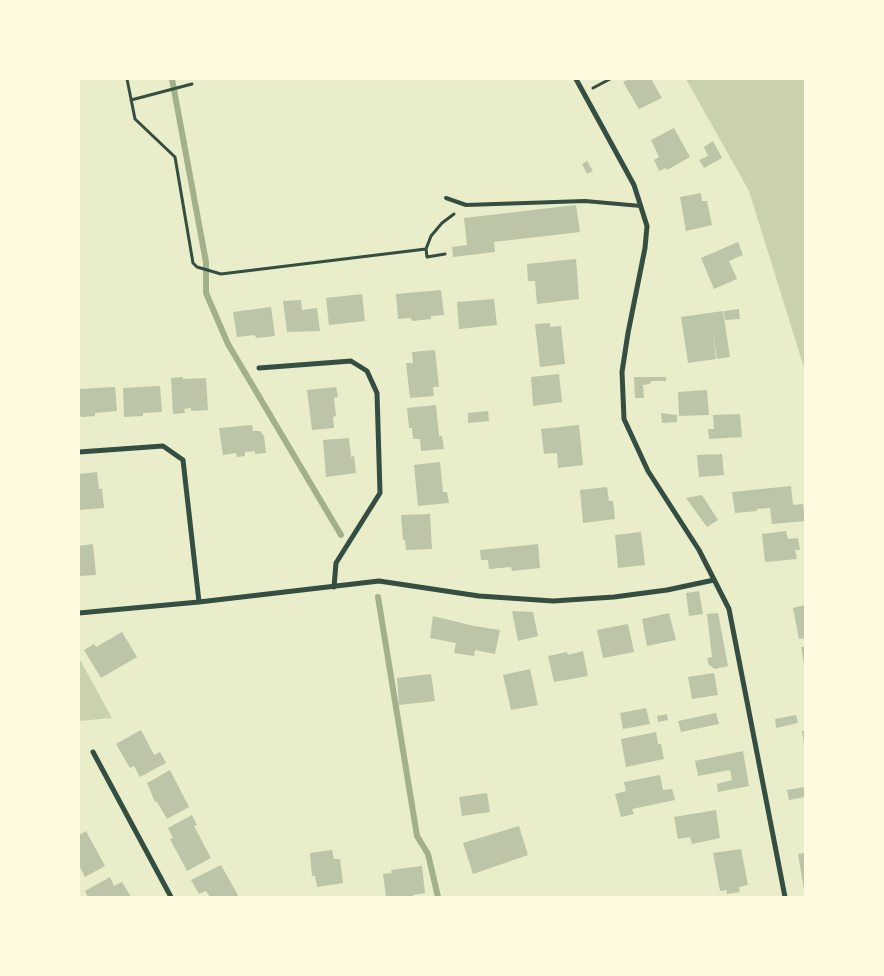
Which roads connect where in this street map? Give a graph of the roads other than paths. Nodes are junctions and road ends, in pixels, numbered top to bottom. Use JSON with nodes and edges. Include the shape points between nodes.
{"nodes":[{"id":1,"x":576,"y":79,"type":"edge"},
{"id":2,"x":446,"y":198,"type":"dead end"},
{"id":3,"x":640,"y":206,"type":"junction"},
{"id":4,"x":260,"y":368,"type":"dead end"},
{"id":5,"x":79,"y":452,"type":"edge"},
{"id":6,"x":714,"y":580,"type":"junction"},
{"id":7,"x":334,"y":587,"type":"junction"},
{"id":8,"x":199,"y":602,"type":"junction"},
{"id":9,"x":79,"y":613,"type":"edge"},
{"id":10,"x":93,"y":752,"type":"dead end"},
{"id":11,"x":171,"y":897,"type":"edge"},
{"id":12,"x":786,"y":897,"type":"edge"}],
"edges":[{"from":1,"to":3,"type":"street","via":[[634,185]]},
{"from":2,"to":3,"type":"lane","via":[[466,204],[585,201]]},
{"from":3,"to":6,"type":"street","via":[[647,226],[622,372],[624,419],[648,471],[699,550]]},
{"from":4,"to":7,"type":"street","via":[[351,361],[367,371],[377,393],[380,493],[336,563]]},
{"from":5,"to":8,"type":"street","via":[[162,446],[183,460]]},
{"from":6,"to":7,"type":"street","via":[[614,597],[553,601],[479,596],[379,581]]},
{"from":6,"to":12,"type":"street","via":[[729,609]]},
{"from":7,"to":8,"type":"street"},
{"from":8,"to":9,"type":"street"},
{"from":10,"to":11,"type":"street"}]}
